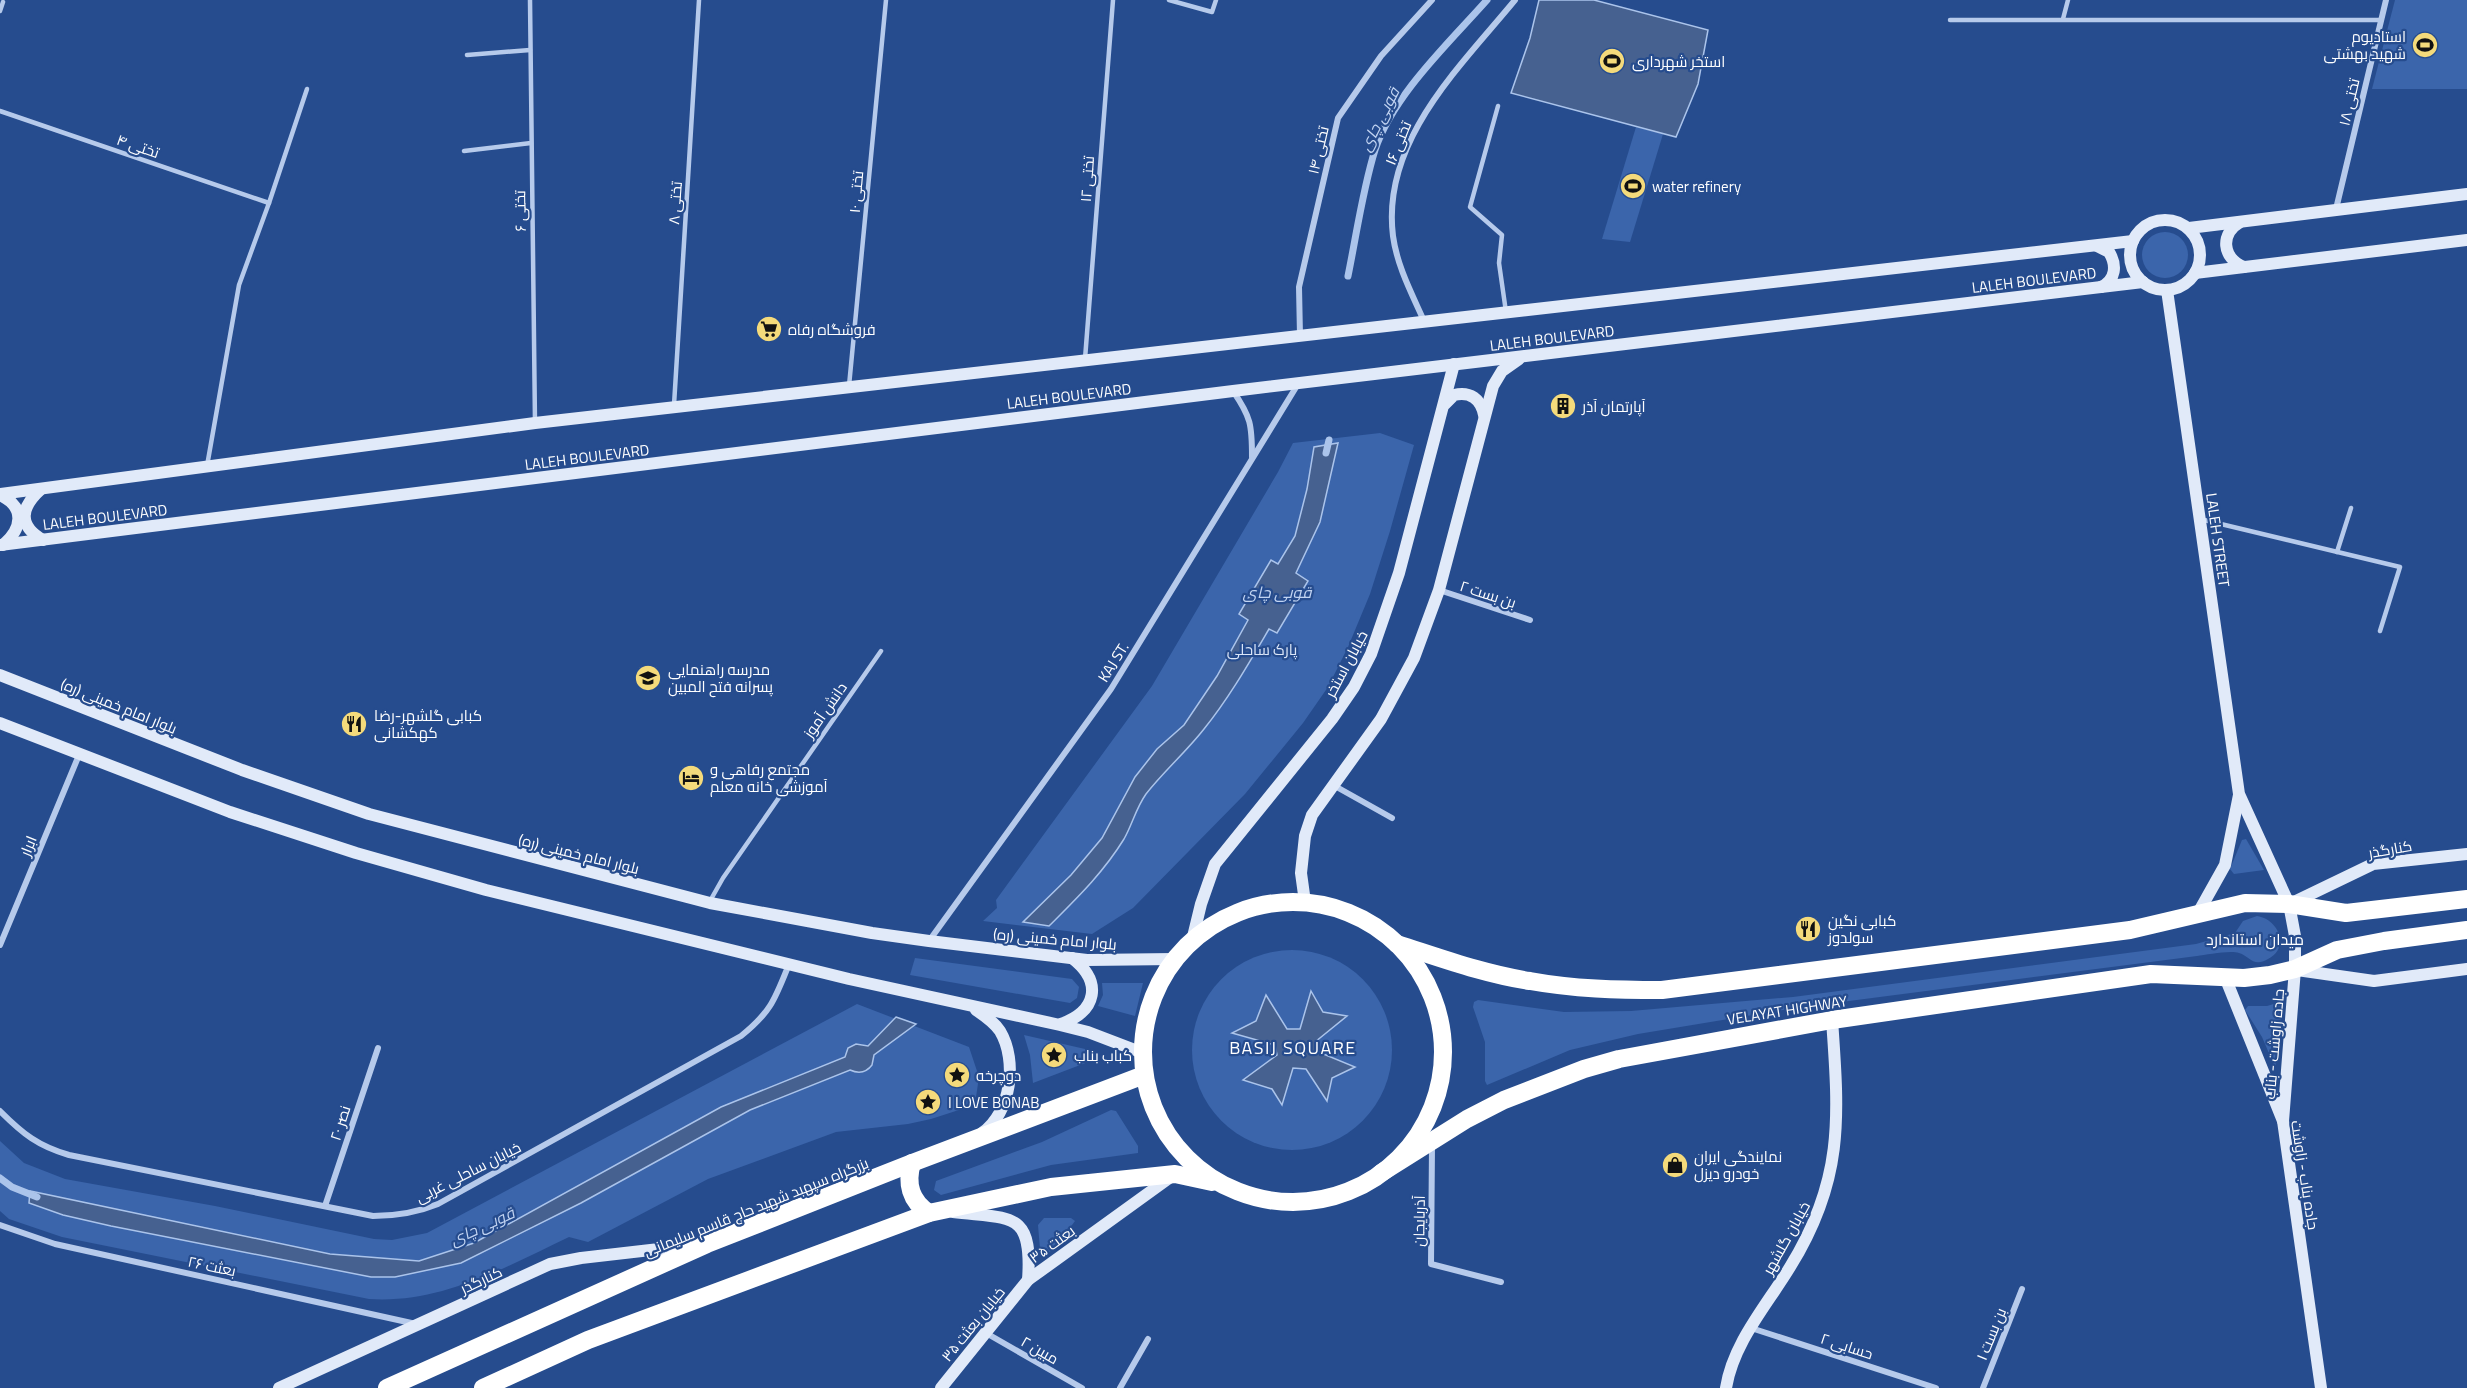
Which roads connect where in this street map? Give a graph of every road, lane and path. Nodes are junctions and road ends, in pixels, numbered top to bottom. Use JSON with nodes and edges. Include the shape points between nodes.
{"nodes":[{"id":1,"x":530,"y":0,"type":"edge"},
{"id":2,"x":699,"y":0,"type":"edge"},
{"id":3,"x":886,"y":0,"type":"edge"},
{"id":4,"x":1113,"y":0,"type":"edge"},
{"id":5,"x":1169,"y":0,"type":"edge"},
{"id":6,"x":1216,"y":0,"type":"edge"},
{"id":7,"x":1432,"y":0,"type":"edge"},
{"id":8,"x":1515,"y":0,"type":"edge"},
{"id":9,"x":2068,"y":0,"type":"edge"},
{"id":10,"x":2386,"y":0,"type":"edge"},
{"id":11,"x":3,"y":2,"type":"dead end"},
{"id":12,"x":0,"y":11,"type":"edge"},
{"id":13,"x":1950,"y":20,"type":"dead end"},
{"id":14,"x":2063,"y":20,"type":"junction"},
{"id":15,"x":2381,"y":20,"type":"junction"},
{"id":16,"x":530,"y":50,"type":"junction"},
{"id":17,"x":467,"y":55,"type":"dead end"},
{"id":18,"x":307,"y":88,"type":"dead end"},
{"id":19,"x":1498,"y":106,"type":"dead end"},
{"id":20,"x":0,"y":111,"type":"edge"},
{"id":21,"x":531,"y":143,"type":"junction"},
{"id":22,"x":464,"y":151,"type":"dead end"},
{"id":23,"x":2467,"y":194,"type":"edge"},
{"id":24,"x":269,"y":203,"type":"junction"},
{"id":25,"x":2336,"y":210,"type":"junction"},
{"id":26,"x":2241,"y":222,"type":"junction"},
{"id":27,"x":2189,"y":228,"type":"junction"},
{"id":28,"x":2467,"y":240,"type":"edge"},
{"id":29,"x":2133,"y":241,"type":"junction"},
{"id":30,"x":2097,"y":246,"type":"junction"},
{"id":31,"x":2244,"y":267,"type":"junction"},
{"id":32,"x":2195,"y":273,"type":"junction"},
{"id":33,"x":2143,"y":282,"type":"junction"},
{"id":34,"x":2101,"y":287,"type":"junction"},
{"id":35,"x":2167,"y":290,"type":"junction"},
{"id":36,"x":1506,"y":312,"type":"junction"},
{"id":37,"x":1424,"y":321,"type":"junction"},
{"id":38,"x":1300,"y":336,"type":"junction"},
{"id":39,"x":1549,"y":353,"type":"junction"},
{"id":40,"x":1085,"y":360,"type":"junction"},
{"id":41,"x":1455,"y":364,"type":"junction"},
{"id":42,"x":1299,"y":383,"type":"junction"},
{"id":43,"x":849,"y":387,"type":"junction"},
{"id":44,"x":1233,"y":391,"type":"junction"},
{"id":45,"x":674,"y":407,"type":"junction"},
{"id":46,"x":1443,"y":407,"type":"junction"},
{"id":47,"x":1484,"y":415,"type":"junction"},
{"id":48,"x":535,"y":423,"type":"junction"},
{"id":49,"x":1252,"y":458,"type":"junction"},
{"id":50,"x":207,"y":467,"type":"junction"},
{"id":51,"x":41,"y":489,"type":"junction"},
{"id":52,"x":0,"y":494,"type":"edge"},
{"id":53,"x":2351,"y":508,"type":"dead end"},
{"id":54,"x":2200,"y":519,"type":"junction"},
{"id":55,"x":43,"y":540,"type":"junction"},
{"id":56,"x":1,"y":545,"type":"edge"},
{"id":57,"x":2337,"y":552,"type":"junction"},
{"id":58,"x":1439,"y":590,"type":"junction"},
{"id":59,"x":1530,"y":620,"type":"dead end"},
{"id":60,"x":2380,"y":631,"type":"dead end"},
{"id":61,"x":881,"y":651,"type":"dead end"},
{"id":62,"x":0,"y":675,"type":"edge"},
{"id":63,"x":0,"y":723,"type":"edge"},
{"id":64,"x":79,"y":755,"type":"junction"},
{"id":65,"x":1334,"y":785,"type":"junction"},
{"id":66,"x":2239,"y":794,"type":"junction"},
{"id":67,"x":1392,"y":818,"type":"dead end"},
{"id":68,"x":2467,"y":854,"type":"edge"},
{"id":69,"x":2467,"y":899,"type":"edge"},
{"id":70,"x":1305,"y":902,"type":"junction"},
{"id":71,"x":710,"y":903,"type":"junction"},
{"id":72,"x":2289,"y":904,"type":"junction"},
{"id":73,"x":2197,"y":915,"type":"junction"},
{"id":74,"x":2467,"y":930,"type":"edge"},
{"id":75,"x":929,"y":941,"type":"junction"},
{"id":76,"x":1192,"y":941,"type":"junction"},
{"id":77,"x":1397,"y":944,"type":"junction"},
{"id":78,"x":0,"y":945,"type":"edge"},
{"id":79,"x":1072,"y":958,"type":"junction"},
{"id":80,"x":1175,"y":959,"type":"junction"},
{"id":81,"x":789,"y":964,"type":"junction"},
{"id":82,"x":2295,"y":969,"type":"junction"},
{"id":83,"x":2467,"y":969,"type":"edge"},
{"id":84,"x":2225,"y":977,"type":"junction"},
{"id":85,"x":970,"y":1006,"type":"junction"},
{"id":86,"x":1832,"y":1020,"type":"junction"},
{"id":87,"x":1060,"y":1024,"type":"junction"},
{"id":88,"x":378,"y":1048,"type":"dead end"},
{"id":89,"x":1143,"y":1053,"type":"junction"},
{"id":90,"x":1144,"y":1075,"type":"junction"},
{"id":91,"x":0,"y":1111,"type":"edge"},
{"id":92,"x":2283,"y":1121,"type":"junction"},
{"id":93,"x":975,"y":1139,"type":"junction"},
{"id":94,"x":1432,"y":1141,"type":"junction"},
{"id":95,"x":912,"y":1163,"type":"junction"},
{"id":96,"x":1381,"y":1173,"type":"junction"},
{"id":97,"x":1175,"y":1174,"type":"junction"},
{"id":98,"x":1221,"y":1184,"type":"junction"},
{"id":99,"x":325,"y":1206,"type":"junction"},
{"id":100,"x":935,"y":1212,"type":"junction"},
{"id":101,"x":0,"y":1225,"type":"edge"},
{"id":102,"x":707,"y":1244,"type":"junction"},
{"id":103,"x":1028,"y":1280,"type":"junction"},
{"id":104,"x":1501,"y":1282,"type":"dead end"},
{"id":105,"x":2022,"y":1289,"type":"dead end"},
{"id":106,"x":421,"y":1325,"type":"junction"},
{"id":107,"x":1751,"y":1328,"type":"junction"},
{"id":108,"x":986,"y":1332,"type":"junction"},
{"id":109,"x":1148,"y":1340,"type":"dead end"},
{"id":110,"x":279,"y":1388,"type":"edge"},
{"id":111,"x":387,"y":1388,"type":"edge"},
{"id":112,"x":483,"y":1388,"type":"edge"},
{"id":113,"x":941,"y":1388,"type":"edge"},
{"id":114,"x":1082,"y":1388,"type":"edge"},
{"id":115,"x":1120,"y":1388,"type":"edge"},
{"id":116,"x":1726,"y":1388,"type":"edge"},
{"id":117,"x":1936,"y":1388,"type":"edge"},
{"id":118,"x":1983,"y":1388,"type":"edge"},
{"id":119,"x":2320,"y":1388,"type":"edge"}],
"edges":[{"from":1,"to":16,"type":"lane","name":"تختی ۶"},
{"from":2,"to":45,"type":"lane","name":"تختی ۸"},
{"from":3,"to":43,"type":"lane","name":"تختی ۱۰"},
{"from":4,"to":40,"type":"lane","name":"تختی ۱۲"},
{"from":5,"to":6,"type":"lane","via":[[1212,12]]},
{"from":7,"to":38,"type":"street","name":"تختی ۱۴","via":[[1381,56],[1338,118],[1299,286]]},
{"from":8,"to":37,"type":"street","name":"تختی ۱۶","via":[[1415,128],[1396,184],[1393,236],[1401,269]]},
{"from":9,"to":14,"type":"lane"},
{"from":10,"to":15,"type":"street","name":"تختی ۱۸"},
{"from":11,"to":12,"type":"lane"},
{"from":13,"to":14,"type":"lane"},
{"from":14,"to":15,"type":"lane"},
{"from":15,"to":25,"type":"street","name":"تختی ۱۸"},
{"from":16,"to":17,"type":"lane"},
{"from":16,"to":21,"type":"lane","name":"تختی ۶"},
{"from":18,"to":24,"type":"lane"},
{"from":19,"to":36,"type":"lane","via":[[1470,207],[1502,235],[1499,263]]},
{"from":20,"to":24,"type":"lane","name":"تختی ۴"},
{"from":21,"to":22,"type":"lane"},
{"from":21,"to":48,"type":"lane","name":"تختی ۶"},
{"from":23,"to":25,"type":"street"},
{"from":24,"to":50,"type":"lane","via":[[239,285]]},
{"from":25,"to":26,"type":"street"},
{"from":26,"to":27,"type":"street"},
{"from":26,"to":31,"type":"street","via":[[2228,233],[2226,248],[2232,260]]},
{"from":27,"to":29,"type":"street","via":[[2172,220],[2153,221]]},
{"from":27,"to":32,"type":"street","via":[[2200,249]]},
{"from":28,"to":31,"type":"street"},
{"from":29,"to":30,"type":"street","name":"LALEH BOULEVARD"},
{"from":29,"to":33,"type":"street","via":[[2131,263]]},
{"from":30,"to":34,"type":"street","via":[[2109,252],[2114,266],[2111,279]]},
{"from":30,"to":36,"type":"street","name":"LALEH BOULEVARD"},
{"from":31,"to":32,"type":"street"},
{"from":32,"to":35,"type":"street","via":[[2181,287]]},
{"from":33,"to":34,"type":"street","name":"LALEH BOULEVARD"},
{"from":33,"to":35,"type":"street","via":[[2154,289]]},
{"from":34,"to":39,"type":"street","name":"LALEH BOULEVARD"},
{"from":35,"to":54,"type":"street","name":"LALEH STREET"},
{"from":36,"to":37,"type":"street","name":"LALEH BOULEVARD"},
{"from":37,"to":38,"type":"street","name":"LALEH BOULEVARD"},
{"from":38,"to":40,"type":"street","name":"LALEH BOULEVARD"},
{"from":39,"to":41,"type":"street","name":"LALEH BOULEVARD"},
{"from":39,"to":47,"type":"street","via":[[1516,359],[1502,371]]},
{"from":40,"to":43,"type":"street","name":"LALEH BOULEVARD"},
{"from":41,"to":42,"type":"street","name":"LALEH BOULEVARD"},
{"from":41,"to":46,"type":"street","name":"خیابان استخر"},
{"from":42,"to":44,"type":"street","name":"LALEH BOULEVARD"},
{"from":42,"to":49,"type":"street","name":"KAJ ST."},
{"from":43,"to":45,"type":"street","name":"LALEH BOULEVARD"},
{"from":44,"to":49,"type":"street","via":[[1247,412]]},
{"from":44,"to":55,"type":"street","name":"LALEH BOULEVARD"},
{"from":45,"to":48,"type":"street","name":"LALEH BOULEVARD"},
{"from":46,"to":47,"type":"street","via":[[1454,395],[1469,394],[1480,402]]},
{"from":46,"to":76,"type":"street","name":"خیابان استخر","via":[[1399,573],[1371,654],[1332,719],[1215,864]]},
{"from":47,"to":58,"type":"street"},
{"from":48,"to":50,"type":"street","name":"LALEH BOULEVARD"},
{"from":49,"to":75,"type":"street","name":"KAJ ST.","via":[[1112,689]]},
{"from":50,"to":51,"type":"street","name":"LALEH BOULEVARD"},
{"from":51,"to":52,"type":"street","name":"LALEH BOULEVARD"},
{"from":51,"to":55,"type":"street","via":[[28,502],[24,516],[29,529]]},
{"from":52,"to":56,"type":"street","via":[[13,504],[18,517],[15,531]]},
{"from":53,"to":57,"type":"lane"},
{"from":54,"to":57,"type":"lane"},
{"from":54,"to":66,"type":"street","name":"LALEH STREET"},
{"from":55,"to":56,"type":"street","name":"LALEH BOULEVARD"},
{"from":57,"to":60,"type":"lane","via":[[2400,567]]},
{"from":58,"to":59,"type":"street","name":"بن بست ۲"},
{"from":58,"to":65,"type":"street","via":[[1402,684]]},
{"from":61,"to":71,"type":"lane","name":"دانش آموز","via":[[723,878]]},
{"from":62,"to":71,"type":"street","name":"بلوار امام خمینی (ره)","via":[[242,770],[369,814]]},
{"from":63,"to":64,"type":"street"},
{"from":64,"to":78,"type":"street","name":"ابرار"},
{"from":64,"to":81,"type":"street","via":[[231,812],[356,853],[486,890]]},
{"from":65,"to":67,"type":"street"},
{"from":65,"to":70,"type":"street","via":[[1312,816],[1305,836],[1301,873]]},
{"from":66,"to":72,"type":"street","name":"LALEH STREET"},
{"from":66,"to":73,"type":"street","name":"LALEH STREET","via":[[2225,865]]},
{"from":68,"to":72,"type":"street","name":"کنارگذر","via":[[2373,864]]},
{"from":69,"to":72,"type":"highway","via":[[2346,913]]},
{"from":70,"to":76,"type":"highway","via":[[1252,907],[1210,927]]},
{"from":70,"to":77,"type":"highway","via":[[1355,915]]},
{"from":71,"to":75,"type":"street","name":"بلوار امام خمینی (ره)"},
{"from":72,"to":73,"type":"highway","via":[[2245,903]]},
{"from":72,"to":82,"type":"street","name":"جاده زاوشت - بناب","via":[[2295,936]]},
{"from":73,"to":77,"type":"highway","via":[[2130,930],[1662,990],[1529,981],[1469,968]]},
{"from":74,"to":82,"type":"highway","via":[[2337,950]]},
{"from":75,"to":79,"type":"street","name":"بلوار امام خمینی (ره)"},
{"from":76,"to":80,"type":"highway"},
{"from":77,"to":96,"type":"highway","via":[[1418,969],[1432,998],[1441,1030],[1442,1062],[1436,1094],[1423,1124],[1405,1151]]},
{"from":79,"to":80,"type":"street","name":"بلوار امام خمینی (ره)"},
{"from":79,"to":87,"type":"street","via":[[1090,977],[1091,1000],[1077,1018]]},
{"from":80,"to":89,"type":"highway","via":[[1151,1003]]},
{"from":81,"to":85,"type":"street"},
{"from":81,"to":99,"type":"street","name":"خیابان ساحلی غربی","via":[[760,1021],[741,1036],[438,1204],[397,1216],[373,1216]]},
{"from":82,"to":83,"type":"street","via":[[2374,981]]},
{"from":82,"to":84,"type":"highway","via":[[2270,975]]},
{"from":82,"to":92,"type":"street","name":"جاده زاوشت - بناب"},
{"from":84,"to":86,"type":"highway","name":"VELAYAT HIGHWAY","via":[[2151,974]]},
{"from":84,"to":92,"type":"street","name":"جاده بناب - زاوشت"},
{"from":85,"to":87,"type":"street"},
{"from":85,"to":93,"type":"street","via":[[1000,1031],[1010,1074],[1005,1102],[991,1127]]},
{"from":86,"to":94,"type":"highway","name":"VELAYAT HIGHWAY","via":[[1670,1048],[1584,1068],[1504,1100]]},
{"from":86,"to":107,"type":"street","name":"خیابان گلشهر","via":[[1836,1139],[1831,1172],[1808,1235]]},
{"from":87,"to":89,"type":"street"},
{"from":88,"to":99,"type":"street","name":"نصر ۲۰"},
{"from":89,"to":90,"type":"highway"},
{"from":90,"to":93,"type":"highway","name":"بزرگراه سپهبد شهید حاج قاسم سلیمانی"},
{"from":90,"to":98,"type":"highway","via":[[1149,1096],[1168,1136],[1198,1168]]},
{"from":91,"to":99,"type":"street","name":"خیابان ساحلی غربی","via":[[47,1149]]},
{"from":92,"to":119,"type":"street","name":"جاده بناب - زاوشت"},
{"from":93,"to":95,"type":"highway","name":"بزرگراه سپهبد شهید حاج قاسم سلیمانی"},
{"from":94,"to":96,"type":"highway","name":"VELAYAT HIGHWAY"},
{"from":94,"to":104,"type":"street","name":"آذربایجان","via":[[1431,1264]]},
{"from":95,"to":100,"type":"highway","via":[[909,1188],[915,1200]]},
{"from":95,"to":102,"type":"highway","name":"بزرگراه سپهبد شهید حاج قاسم سلیمانی"},
{"from":96,"to":98,"type":"highway","via":[[1342,1193],[1299,1202],[1256,1197]]},
{"from":97,"to":98,"type":"highway"},
{"from":97,"to":100,"type":"highway","via":[[1051,1187]]},
{"from":97,"to":103,"type":"street","name":"بعثت ۳۵"},
{"from":100,"to":103,"type":"street","name":"بعثت ۳۵","via":[[1011,1219],[1027,1240]]},
{"from":100,"to":112,"type":"highway","via":[[588,1340]]},
{"from":101,"to":106,"type":"street","name":"بعثت ۲۶","via":[[55,1244]]},
{"from":102,"to":106,"type":"street","name":"کنارگذر","via":[[550,1264]]},
{"from":102,"to":111,"type":"highway","name":"بزرگراه سپهبد شهید حاج قاسم سلیمانی"},
{"from":103,"to":108,"type":"street","name":"خیابان بعثت ۳۵"},
{"from":105,"to":118,"type":"street","name":"بن بست ۱"},
{"from":106,"to":110,"type":"street","name":"کنارگذر"},
{"from":107,"to":116,"type":"street","name":"خیابان گلشهر","via":[[1736,1356]]},
{"from":107,"to":117,"type":"street","name":"حسابی ۲"},
{"from":108,"to":113,"type":"street","name":"خیابان بعثت ۳۵"},
{"from":108,"to":114,"type":"street","name":"مبین ۲"},
{"from":109,"to":115,"type":"street"}]}
